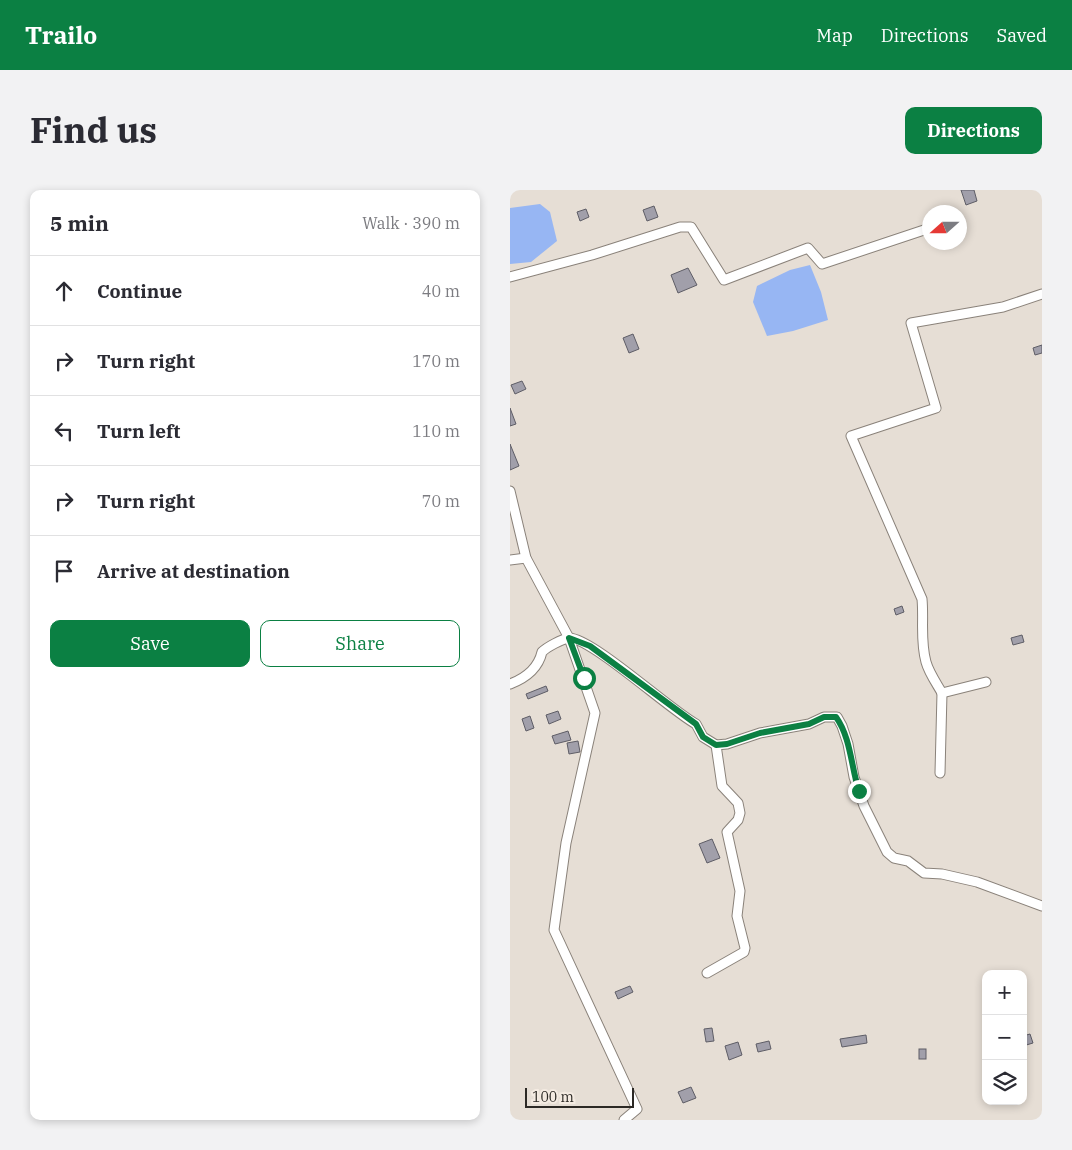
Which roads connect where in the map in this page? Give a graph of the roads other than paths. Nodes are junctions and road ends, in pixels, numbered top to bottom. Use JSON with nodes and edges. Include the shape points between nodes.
{"nodes":[{"id":1,"x":922,"y":231,"type":"edge"},
{"id":2,"x":510,"y":277,"type":"edge"},
{"id":3,"x":1042,"y":294,"type":"edge"},
{"id":4,"x":510,"y":491,"type":"edge"},
{"id":5,"x":526,"y":558,"type":"junction"},
{"id":6,"x":510,"y":560,"type":"edge"},
{"id":7,"x":569,"y":638,"type":"junction"},
{"id":8,"x":986,"y":682,"type":"dead end"},
{"id":9,"x":510,"y":684,"type":"edge"},
{"id":10,"x":942,"y":694,"type":"junction"},
{"id":11,"x":716,"y":745,"type":"junction"},
{"id":12,"x":940,"y":773,"type":"dead end"},
{"id":13,"x":1042,"y":906,"type":"edge"},
{"id":14,"x":707,"y":973,"type":"dead end"},
{"id":15,"x":624,"y":1120,"type":"edge"}],
"edges":[{"from":1,"to":2,"type":"street","via":[[822,264],[808,248],[724,280],[691,226],[680,227]]},
{"from":3,"to":10,"type":"street","via":[[1003,307],[911,323],[936,408],[851,436],[922,599],[926,663]]},
{"from":4,"to":5,"type":"street"},
{"from":5,"to":6,"type":"street"},
{"from":5,"to":7,"type":"street"},
{"from":7,"to":9,"type":"street","via":[[550,645],[542,652],[532,671]]},
{"from":7,"to":11,"type":"street","via":[[590,646],[696,724],[703,737]]},
{"from":7,"to":15,"type":"street","via":[[595,713],[566,843],[554,930],[637,1108]]},
{"from":8,"to":10,"type":"street"},
{"from":10,"to":12,"type":"street"},
{"from":11,"to":13,"type":"street","via":[[809,724],[824,717],[836,717],[848,744],[864,806],[887,852],[894,858],[908,861],[924,873],[977,882]]},
{"from":11,"to":14,"type":"street","via":[[722,786],[738,803],[740,813],[727,832],[740,891],[737,916],[745,948],[744,952]]}]}
